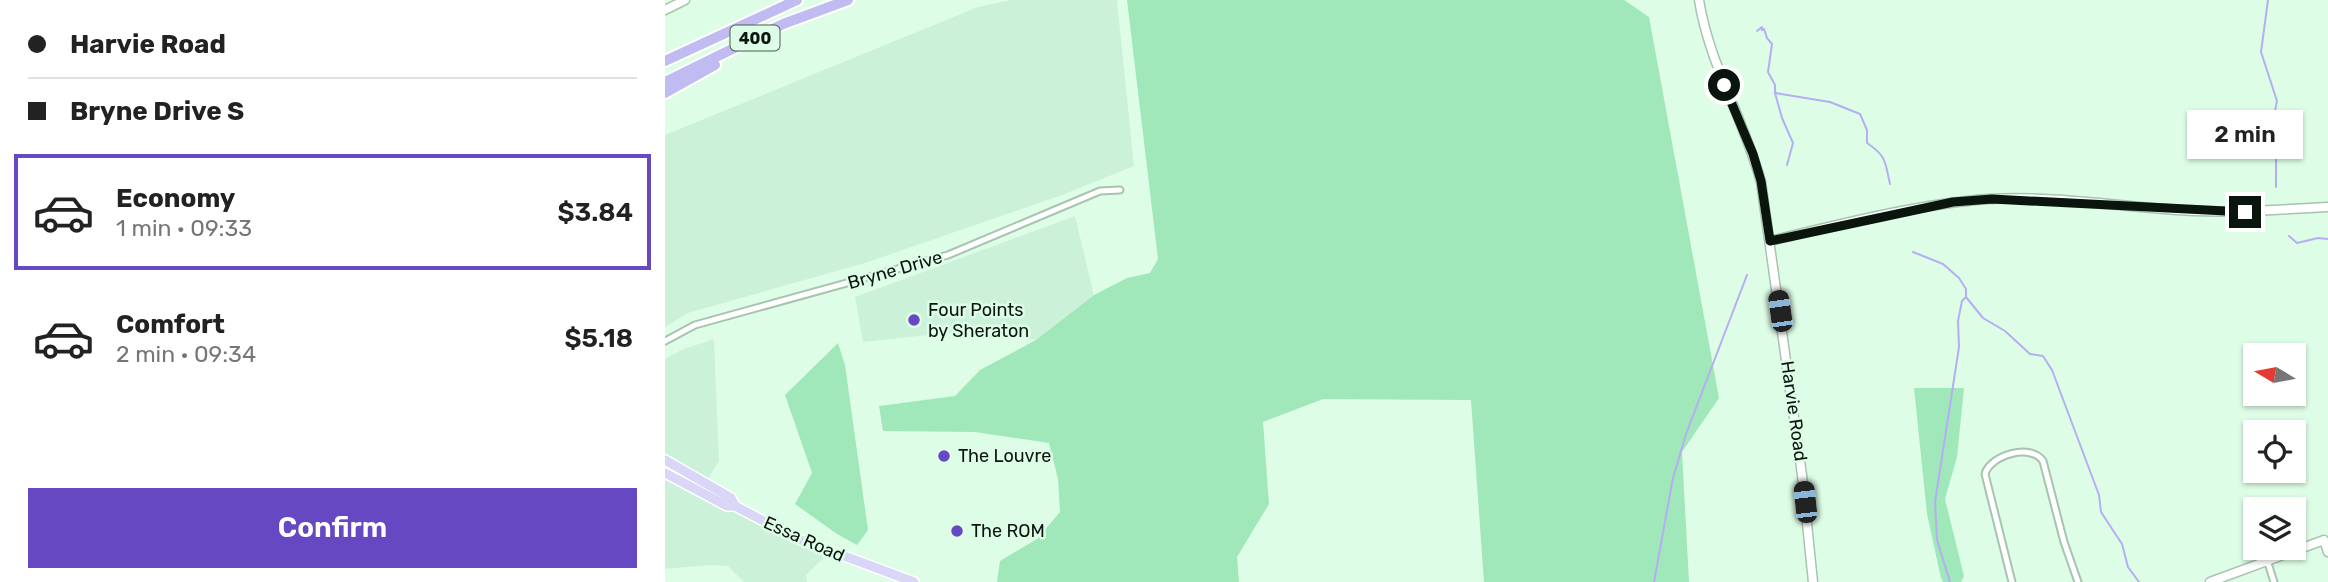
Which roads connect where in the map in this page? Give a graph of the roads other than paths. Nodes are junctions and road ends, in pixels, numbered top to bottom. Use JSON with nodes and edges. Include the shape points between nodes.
{"nodes":[{"id":1,"x":685,"y":0,"type":"edge"},
{"id":2,"x":797,"y":0,"type":"edge"},
{"id":3,"x":848,"y":0,"type":"edge"},
{"id":4,"x":1699,"y":0,"type":"edge"},
{"id":5,"x":665,"y":10,"type":"edge"},
{"id":6,"x":755,"y":38,"type":"junction"},
{"id":7,"x":665,"y":61,"type":"edge"},
{"id":8,"x":665,"y":82,"type":"edge"},
{"id":9,"x":665,"y":93,"type":"edge"},
{"id":10,"x":1120,"y":190,"type":"dead end"},
{"id":11,"x":2328,"y":207,"type":"edge"},
{"id":12,"x":1770,"y":241,"type":"junction"},
{"id":13,"x":665,"y":341,"type":"edge"},
{"id":14,"x":665,"y":460,"type":"edge"},
{"id":15,"x":665,"y":473,"type":"edge"},
{"id":16,"x":735,"y":506,"type":"junction"},
{"id":17,"x":2326,"y":540,"type":"edge"},
{"id":18,"x":2306,"y":547,"type":"edge"},
{"id":19,"x":2328,"y":552,"type":"edge"},
{"id":20,"x":2267,"y":560,"type":"joint"},
{"id":21,"x":914,"y":582,"type":"edge"},
{"id":22,"x":1813,"y":582,"type":"edge"},
{"id":23,"x":2012,"y":582,"type":"edge"},
{"id":24,"x":2078,"y":582,"type":"edge"},
{"id":25,"x":2210,"y":582,"type":"edge"},
{"id":26,"x":2274,"y":582,"type":"edge"}],
"edges":[{"from":1,"to":5,"type":"street"},
{"from":2,"to":7,"type":"highway","number":"400"},
{"from":3,"to":6,"type":"highway","number":"400"},
{"from":4,"to":12,"type":"street","name":"Harvie Road","via":[[1711,52],[1753,154]]},
{"from":6,"to":8,"type":"highway","number":"400"},
{"from":6,"to":9,"type":"highway"},
{"from":10,"to":13,"type":"street","name":"Bryne Drive","via":[[1100,191],[948,256],[695,325]]},
{"from":11,"to":12,"type":"street","via":[[2197,211],[1992,199],[1953,202]]},
{"from":12,"to":22,"type":"street","name":"Harvie Road"},
{"from":14,"to":16,"type":"main road","name":"Essa Road","via":[[731,498]]},
{"from":15,"to":16,"type":"main road","name":"Essa Road"},
{"from":16,"to":21,"type":"main road","name":"Essa Road","via":[[796,538]]},
{"from":17,"to":18,"type":"street"},
{"from":17,"to":19,"type":"street"},
{"from":20,"to":25,"type":"street"},
{"from":20,"to":26,"type":"street"},
{"from":23,"to":24,"type":"street","via":[[1985,474],[1996,460],[2031,452],[2043,461]]}]}
